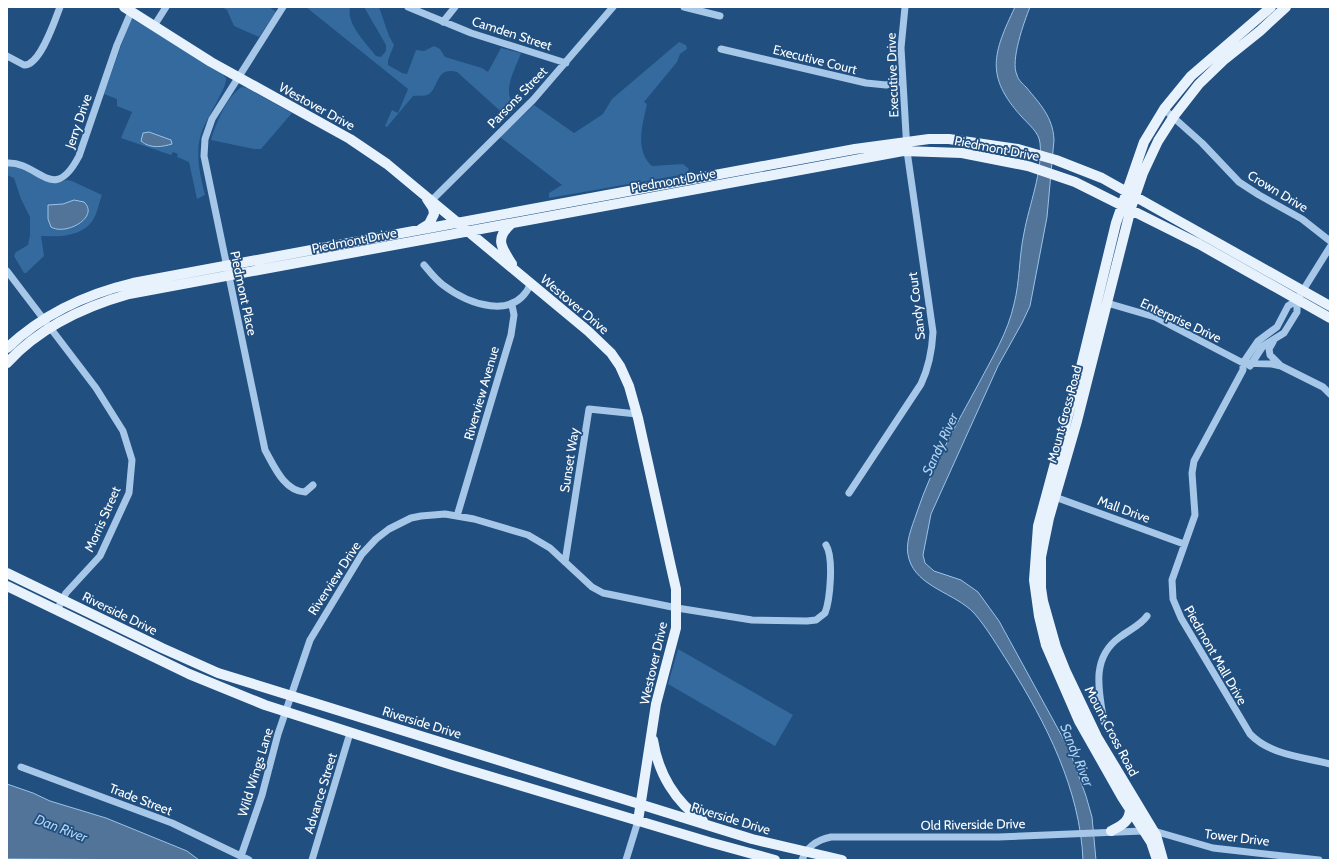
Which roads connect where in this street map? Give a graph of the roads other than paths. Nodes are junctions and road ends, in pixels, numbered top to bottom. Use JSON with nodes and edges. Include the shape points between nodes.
{"nodes":[{"id":1,"x":60,"y":7,"type":"edge"},
{"id":2,"x":166,"y":7,"type":"edge"},
{"id":3,"x":283,"y":7,"type":"edge"},
{"id":4,"x":408,"y":7,"type":"edge"},
{"id":5,"x":454,"y":7,"type":"edge"},
{"id":6,"x":613,"y":7,"type":"edge"},
{"id":7,"x":684,"y":7,"type":"edge"},
{"id":8,"x":905,"y":7,"type":"edge"},
{"id":9,"x":1271,"y":7,"type":"edge"},
{"id":10,"x":1286,"y":7,"type":"edge"},
{"id":11,"x":127,"y":9,"type":"edge"},
{"id":12,"x":720,"y":16,"type":"dead end"},
{"id":13,"x":443,"y":22,"type":"junction"},
{"id":14,"x":154,"y":26,"type":"junction"},
{"id":15,"x":721,"y":49,"type":"dead end"},
{"id":16,"x":7,"y":56,"type":"edge"},
{"id":17,"x":566,"y":63,"type":"junction"},
{"id":18,"x":237,"y":77,"type":"junction"},
{"id":19,"x":904,"y":81,"type":"junction"},
{"id":20,"x":1164,"y":108,"type":"junction"},
{"id":21,"x":1174,"y":116,"type":"junction"},
{"id":22,"x":907,"y":146,"type":"junction"},
{"id":23,"x":7,"y":163,"type":"edge"},
{"id":24,"x":423,"y":192,"type":"junction"},
{"id":25,"x":1131,"y":194,"type":"junction"},
{"id":26,"x":432,"y":200,"type":"junction"},
{"id":27,"x":1126,"y":206,"type":"junction"},
{"id":28,"x":458,"y":222,"type":"junction"},
{"id":29,"x":511,"y":224,"type":"junction"},
{"id":30,"x":420,"y":230,"type":"junction"},
{"id":31,"x":469,"y":231,"type":"junction"},
{"id":32,"x":1330,"y":241,"type":"edge"},
{"id":33,"x":1330,"y":247,"type":"edge"},
{"id":34,"x":424,"y":265,"type":"dead end"},
{"id":35,"x":226,"y":266,"type":"junction"},
{"id":36,"x":7,"y":271,"type":"edge"},
{"id":37,"x":517,"y":272,"type":"junction"},
{"id":38,"x":229,"y":276,"type":"junction"},
{"id":39,"x":531,"y":283,"type":"junction"},
{"id":40,"x":1303,"y":291,"type":"junction"},
{"id":41,"x":1297,"y":300,"type":"junction"},
{"id":42,"x":1107,"y":303,"type":"junction"},
{"id":43,"x":512,"y":305,"type":"junction"},
{"id":44,"x":1330,"y":306,"type":"edge"},
{"id":45,"x":1330,"y":318,"type":"edge"},
{"id":46,"x":44,"y":319,"type":"junction"},
{"id":47,"x":50,"y":327,"type":"junction"},
{"id":48,"x":1273,"y":342,"type":"junction"},
{"id":49,"x":7,"y":348,"type":"edge"},
{"id":50,"x":7,"y":363,"type":"edge"},
{"id":51,"x":1252,"y":364,"type":"junction"},
{"id":52,"x":1281,"y":366,"type":"junction"},
{"id":53,"x":1243,"y":367,"type":"junction"},
{"id":54,"x":1330,"y":394,"type":"edge"},
{"id":55,"x":637,"y":414,"type":"junction"},
{"id":56,"x":313,"y":486,"type":"dead end"},
{"id":57,"x":849,"y":493,"type":"dead end"},
{"id":58,"x":1055,"y":497,"type":"junction"},
{"id":59,"x":457,"y":516,"type":"junction"},
{"id":60,"x":1184,"y":544,"type":"junction"},
{"id":61,"x":826,"y":545,"type":"dead end"},
{"id":62,"x":565,"y":562,"type":"junction"},
{"id":63,"x":7,"y":573,"type":"edge"},
{"id":64,"x":7,"y":586,"type":"edge"},
{"id":65,"x":62,"y":600,"type":"junction"},
{"id":66,"x":677,"y":608,"type":"junction"},
{"id":67,"x":57,"y":610,"type":"junction"},
{"id":68,"x":1147,"y":616,"type":"dead end"},
{"id":69,"x":291,"y":695,"type":"junction"},
{"id":70,"x":286,"y":713,"type":"junction"},
{"id":71,"x":1104,"y":722,"type":"dead end"},
{"id":72,"x":652,"y":732,"type":"junction"},
{"id":73,"x":350,"y":733,"type":"junction"},
{"id":74,"x":1330,"y":764,"type":"edge"},
{"id":75,"x":20,"y":767,"type":"dead end"},
{"id":76,"x":639,"y":804,"type":"junction"},
{"id":77,"x":1130,"y":810,"type":"junction"},
{"id":78,"x":638,"y":821,"type":"junction"},
{"id":79,"x":712,"y":826,"type":"junction"},
{"id":80,"x":1143,"y":830,"type":"junction"},
{"id":81,"x":1110,"y":831,"type":"junction"},
{"id":82,"x":1154,"y":831,"type":"junction"},
{"id":83,"x":241,"y":856,"type":"junction"},
{"id":84,"x":804,"y":856,"type":"edge"},
{"id":85,"x":249,"y":860,"type":"edge"},
{"id":86,"x":312,"y":860,"type":"edge"},
{"id":87,"x":626,"y":860,"type":"edge"},
{"id":88,"x":775,"y":860,"type":"edge"},
{"id":89,"x":842,"y":860,"type":"edge"},
{"id":90,"x":1157,"y":860,"type":"edge"},
{"id":91,"x":1163,"y":860,"type":"edge"},
{"id":92,"x":1319,"y":860,"type":"edge"}],
"edges":[{"from":1,"to":16,"type":"street","via":[[43,47],[32,62],[24,65]]},
{"from":2,"to":14,"type":"street"},
{"from":3,"to":18,"type":"street","name":"Piedmont Place"},
{"from":4,"to":13,"type":"street","name":"Camden Street"},
{"from":5,"to":13,"type":"street"},
{"from":6,"to":17,"type":"street","name":"Parsons Street"},
{"from":7,"to":12,"type":"street"},
{"from":8,"to":19,"type":"street","name":"Executive Drive","via":[[902,33]]},
{"from":9,"to":20,"type":"main road","name":"Mount Cross Road","via":[[1195,72]]},
{"from":10,"to":21,"type":"main road","name":"Mount Cross Road","via":[[1210,72]]},
{"from":11,"to":14,"type":"main road","name":"Westover Drive"},
{"from":11,"to":23,"type":"street","name":"Jerry Drive","via":[[79,156],[69,171],[58,179],[49,180],[18,164]]},
{"from":13,"to":17,"type":"street","name":"Camden Street"},
{"from":14,"to":18,"type":"main road","name":"Westover Drive"},
{"from":15,"to":19,"type":"street","name":"Executive Court","via":[[866,84],[886,85]]},
{"from":17,"to":26,"type":"street","name":"Parsons Street","via":[[533,100]]},
{"from":18,"to":24,"type":"main road","name":"Westover Drive","via":[[350,139],[388,164]]},
{"from":18,"to":35,"type":"street","name":"Piedmont Place","via":[[212,119],[204,145],[205,166]]},
{"from":19,"to":22,"type":"street","name":"Executive Drive"},
{"from":20,"to":21,"type":"street","name":"Crown Drive"},
{"from":20,"to":25,"type":"main road","name":"Mount Cross Road","via":[[1144,142]]},
{"from":21,"to":25,"type":"main road","name":"Mount Cross Road"},
{"from":21,"to":32,"type":"street","name":"Crown Drive","via":[[1239,182],[1302,219]]},
{"from":22,"to":25,"type":"main road","name":"Piedmont Drive","via":[[949,140],[995,145],[1076,167]]},
{"from":22,"to":27,"type":"main road","name":"Piedmont Drive","via":[[998,159],[1041,169]]},
{"from":22,"to":28,"type":"main road","name":"Piedmont Drive","via":[[855,149]]},
{"from":22,"to":29,"type":"main road","name":"Piedmont Drive"},
{"from":22,"to":57,"type":"street","name":"Sandy Court","via":[[933,332],[931,357],[921,384]]},
{"from":24,"to":26,"type":"main road","name":"Westover Drive"},
{"from":24,"to":30,"type":"main road","via":[[434,214],[429,224]]},
{"from":25,"to":27,"type":"main road","name":"Mount Cross Road"},
{"from":25,"to":40,"type":"main road","name":"Piedmont Drive"},
{"from":26,"to":28,"type":"main road","name":"Westover Drive"},
{"from":27,"to":41,"type":"main road","name":"Piedmont Drive"},
{"from":27,"to":42,"type":"main road","name":"Mount Cross Road"},
{"from":27,"to":77,"type":"main road","name":"Mount Cross Road","via":[[1103,273],[1081,367],[1038,526],[1034,580],[1042,632],[1058,676],[1082,728]]},
{"from":28,"to":30,"type":"main road","name":"Piedmont Drive"},
{"from":28,"to":31,"type":"main road","name":"Westover Drive"},
{"from":29,"to":31,"type":"main road","name":"Piedmont Drive"},
{"from":29,"to":37,"type":"main road","via":[[502,234],[501,247]]},
{"from":30,"to":35,"type":"main road","name":"Piedmont Drive"},
{"from":31,"to":37,"type":"main road","name":"Westover Drive"},
{"from":31,"to":38,"type":"main road","name":"Piedmont Drive"},
{"from":33,"to":40,"type":"street"},
{"from":34,"to":43,"type":"street","via":[[442,284],[461,296],[485,305]]},
{"from":35,"to":38,"type":"street","name":"Piedmont Place"},
{"from":35,"to":46,"type":"main road","name":"Piedmont Drive","via":[[110,288],[75,302]]},
{"from":36,"to":46,"type":"street","name":"Morris Street"},
{"from":37,"to":39,"type":"main road","name":"Westover Drive"},
{"from":38,"to":47,"type":"main road","name":"Piedmont Drive","via":[[112,299],[78,312]]},
{"from":38,"to":56,"type":"street","name":"Piedmont Place","via":[[265,450],[286,484],[296,491],[305,492]]},
{"from":39,"to":43,"type":"street","via":[[524,295]]},
{"from":39,"to":55,"type":"main road","name":"Westover Drive","via":[[611,353],[625,377]]},
{"from":40,"to":41,"type":"street"},
{"from":40,"to":44,"type":"main road","name":"Piedmont Drive"},
{"from":41,"to":45,"type":"main road","name":"Piedmont Drive"},
{"from":41,"to":48,"type":"street","via":[[1297,312],[1288,328]]},
{"from":41,"to":53,"type":"street","name":"Piedmont Mall Drive","via":[[1288,306],[1276,328],[1255,343]]},
{"from":42,"to":53,"type":"street","name":"Enterprise Drive","via":[[1155,318]]},
{"from":42,"to":58,"type":"main road","name":"Mount Cross Road"},
{"from":43,"to":59,"type":"street","name":"Riverview Avenue","via":[[514,315],[511,335]]},
{"from":46,"to":47,"type":"street","name":"Morris Street"},
{"from":46,"to":49,"type":"main road","name":"Piedmont Drive"},
{"from":47,"to":50,"type":"main road","name":"Piedmont Drive"},
{"from":47,"to":65,"type":"street","name":"Morris Street","via":[[96,388],[123,431],[132,460],[129,493],[100,556]]},
{"from":48,"to":51,"type":"street","via":[[1261,349]]},
{"from":48,"to":52,"type":"street","via":[[1269,349],[1270,354]]},
{"from":51,"to":52,"type":"street"},
{"from":51,"to":53,"type":"street"},
{"from":52,"to":54,"type":"street","via":[[1323,387]]},
{"from":53,"to":60,"type":"street","name":"Piedmont Mall Drive","via":[[1195,458],[1192,474],[1195,512]]},
{"from":55,"to":62,"type":"street","name":"Sunset Way","via":[[589,409]]},
{"from":55,"to":66,"type":"main road","name":"Westover Drive","via":[[676,589]]},
{"from":58,"to":60,"type":"street","name":"Mall Drive"},
{"from":58,"to":82,"type":"main road","name":"Mount Cross Road","via":[[1041,557],[1041,588],[1048,621],[1066,672],[1097,737]]},
{"from":59,"to":62,"type":"street","name":"Riverview Drive","via":[[528,535]]},
{"from":59,"to":69,"type":"street","name":"Riverview Drive","via":[[434,514],[411,518],[389,529],[368,546],[310,640]]},
{"from":60,"to":74,"type":"street","name":"Piedmont Mall Drive","via":[[1172,580],[1175,608],[1243,726],[1271,749]]},
{"from":61,"to":66,"type":"street","name":"Riverview Drive","via":[[832,563],[826,609],[816,620],[752,620]]},
{"from":62,"to":66,"type":"street","name":"Riverview Drive","via":[[592,587],[603,593]]},
{"from":63,"to":65,"type":"main road","name":"Riverside Drive"},
{"from":64,"to":67,"type":"main road","name":"Riverside Drive"},
{"from":65,"to":67,"type":"street","name":"Morris Street"},
{"from":65,"to":69,"type":"main road","name":"Riverside Drive","via":[[218,673]]},
{"from":66,"to":72,"type":"main road","name":"Westover Drive","via":[[674,643],[656,704]]},
{"from":67,"to":70,"type":"main road","name":"Riverside Drive","via":[[189,674]]},
{"from":68,"to":71,"type":"street","via":[[1113,642],[1101,662],[1098,681]]},
{"from":69,"to":70,"type":"street","name":"Wild Wings Lane"},
{"from":69,"to":76,"type":"main road","name":"Riverside Drive"},
{"from":70,"to":73,"type":"main road","name":"Riverside Drive"},
{"from":70,"to":83,"type":"street","name":"Wild Wings Lane"},
{"from":72,"to":76,"type":"main road","name":"Westover Drive"},
{"from":72,"to":79,"type":"main road","via":[[657,759],[668,784],[690,811]]},
{"from":73,"to":78,"type":"main road","name":"Riverside Drive"},
{"from":73,"to":86,"type":"street","name":"Advance Street"},
{"from":75,"to":83,"type":"street","name":"Trade Street","via":[[172,823]]},
{"from":76,"to":78,"type":"main road","name":"Westover Drive"},
{"from":76,"to":79,"type":"main road","name":"Riverside Drive"},
{"from":77,"to":80,"type":"main road","name":"Mount Cross Road"},
{"from":77,"to":81,"type":"main road","via":[[1126,823]]},
{"from":78,"to":87,"type":"street"},
{"from":78,"to":88,"type":"main road","name":"Riverside Drive"},
{"from":79,"to":84,"type":"main road","name":"Riverside Drive"},
{"from":80,"to":81,"type":"street","name":"Old Riverside Drive"},
{"from":80,"to":82,"type":"street","name":"Old Riverside Drive"},
{"from":80,"to":90,"type":"main road","name":"Mount Cross Road"},
{"from":81,"to":84,"type":"street","name":"Old Riverside Drive","via":[[967,837],[834,836],[817,841]]},
{"from":82,"to":91,"type":"main road","name":"Mount Cross Road"},
{"from":82,"to":92,"type":"street","name":"Tower Drive","via":[[1213,848]]},
{"from":83,"to":85,"type":"street","name":"Trade Street"},
{"from":84,"to":89,"type":"main road","name":"Riverside Drive"}]}
